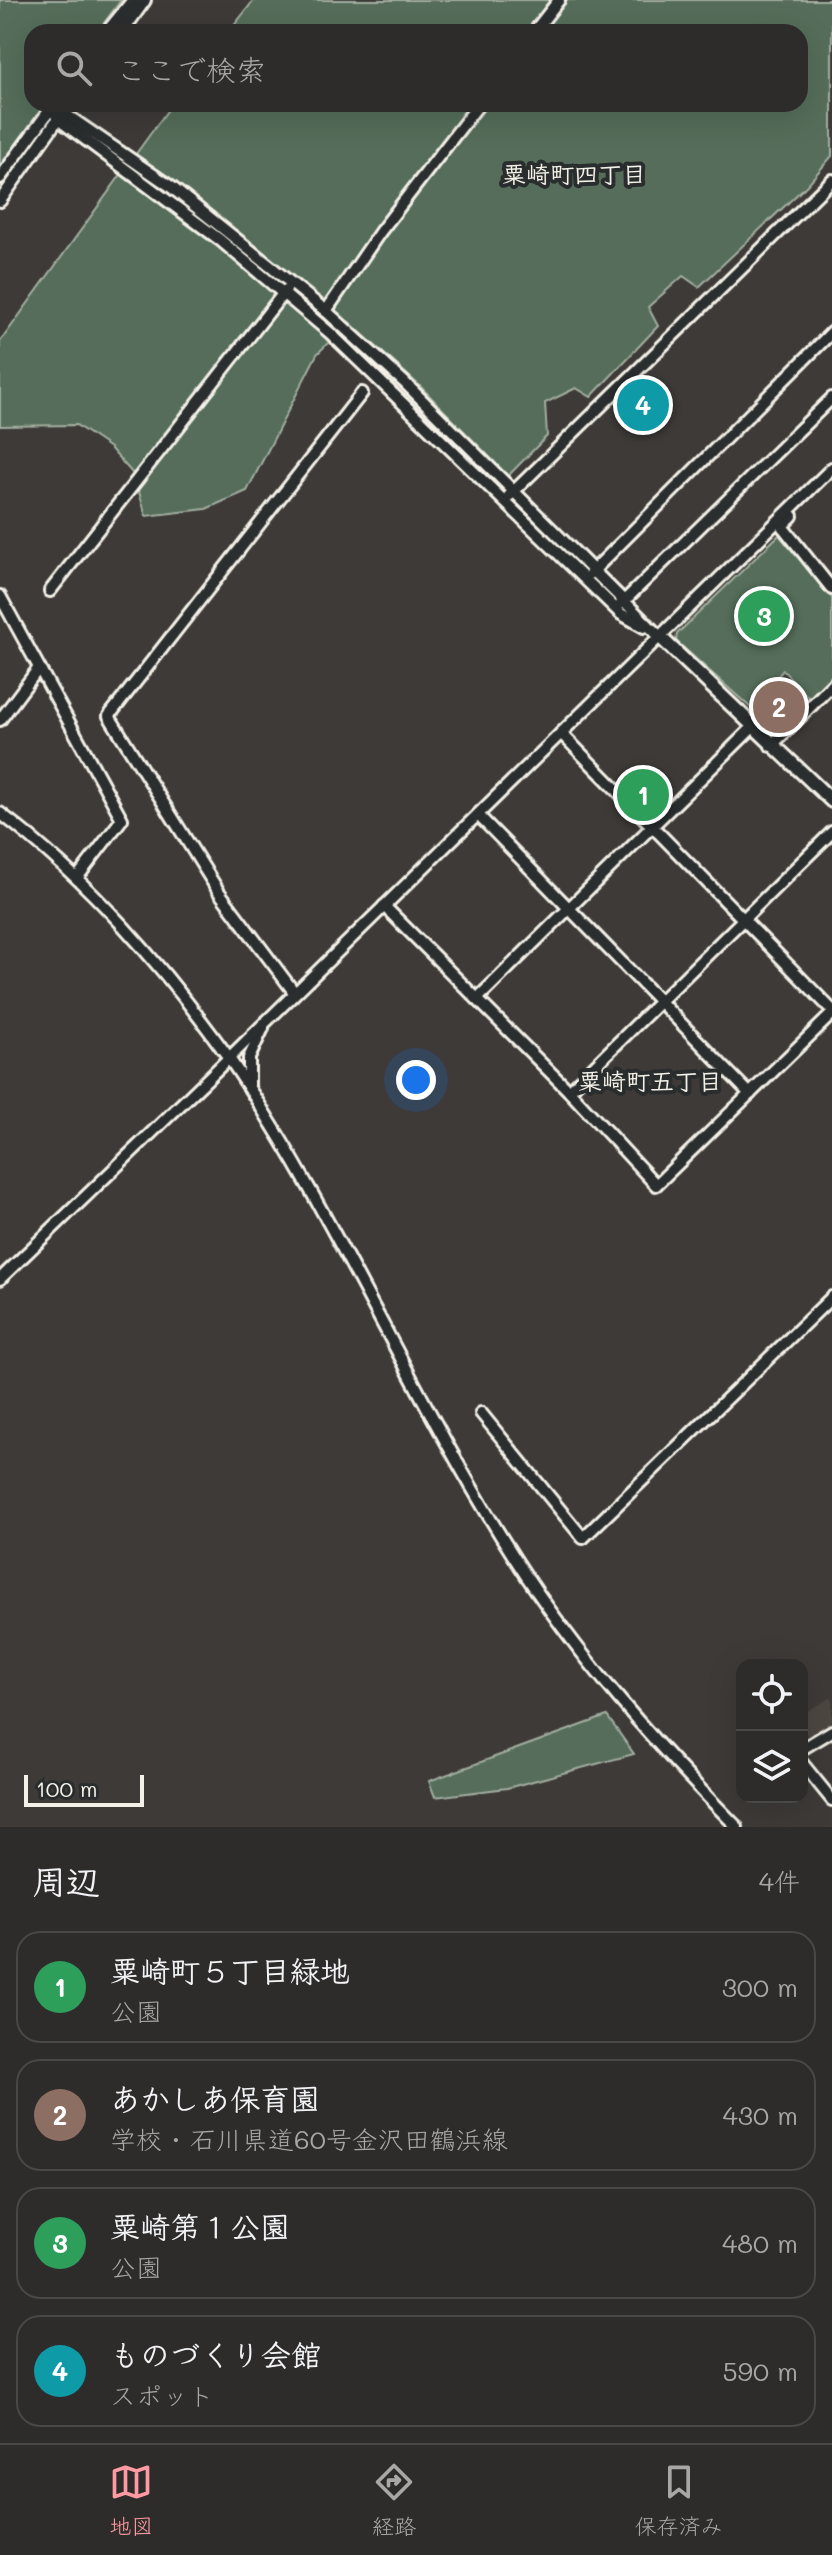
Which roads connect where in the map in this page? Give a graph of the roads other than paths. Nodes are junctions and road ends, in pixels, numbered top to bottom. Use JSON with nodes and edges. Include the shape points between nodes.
{"nodes":[{"id":1,"x":134,"y":0,"type":"edge"},
{"id":2,"x":144,"y":0,"type":"edge"},
{"id":3,"x":559,"y":0,"type":"edge"},
{"id":4,"x":114,"y":24,"type":"edge"},
{"id":5,"x":127,"y":24,"type":"edge"},
{"id":6,"x":540,"y":24,"type":"edge"},
{"id":7,"x":57,"y":112,"type":"edge"},
{"id":8,"x":58,"y":112,"type":"edge"},
{"id":9,"x":64,"y":112,"type":"edge"},
{"id":10,"x":473,"y":112,"type":"edge"},
{"id":11,"x":0,"y":178,"type":"edge"},
{"id":12,"x":832,"y":180,"type":"edge"},
{"id":13,"x":0,"y":201,"type":"edge"},
{"id":14,"x":288,"y":288,"type":"junction"},
{"id":15,"x":326,"y":311,"type":"junction"},
{"id":16,"x":832,"y":332,"type":"edge"},
{"id":17,"x":362,"y":393,"type":"dead end"},
{"id":18,"x":832,"y":398,"type":"edge"},
{"id":19,"x":832,"y":468,"type":"edge"},
{"id":20,"x":832,"y":478,"type":"edge"},
{"id":21,"x":514,"y":491,"type":"junction"},
{"id":22,"x":505,"y":500,"type":"junction"},
{"id":23,"x":594,"y":569,"type":"junction"},
{"id":24,"x":586,"y":579,"type":"junction"},
{"id":25,"x":832,"y":589,"type":"edge"},
{"id":26,"x":50,"y":591,"type":"dead end"},
{"id":27,"x":0,"y":596,"type":"edge"},
{"id":28,"x":620,"y":605,"type":"junction"},
{"id":29,"x":659,"y":636,"type":"junction"},
{"id":30,"x":38,"y":669,"type":"junction"},
{"id":31,"x":830,"y":691,"type":"edge"},
{"id":32,"x":0,"y":720,"type":"edge"},
{"id":33,"x":753,"y":727,"type":"junction"},
{"id":34,"x":561,"y":733,"type":"junction"},
{"id":35,"x":771,"y":746,"type":"junction"},
{"id":36,"x":832,"y":801,"type":"edge"},
{"id":37,"x":0,"y":813,"type":"edge"},
{"id":38,"x":478,"y":815,"type":"junction"},
{"id":39,"x":652,"y":826,"type":"junction"},
{"id":40,"x":832,"y":832,"type":"edge"},
{"id":41,"x":77,"y":878,"type":"junction"},
{"id":42,"x":384,"y":906,"type":"junction"},
{"id":43,"x":569,"y":909,"type":"junction"},
{"id":44,"x":744,"y":917,"type":"junction"},
{"id":45,"x":294,"y":992,"type":"junction"},
{"id":46,"x":477,"y":999,"type":"junction"},
{"id":47,"x":659,"y":1001,"type":"junction"},
{"id":48,"x":832,"y":1012,"type":"edge"},
{"id":49,"x":265,"y":1023,"type":"junction"},
{"id":50,"x":229,"y":1058,"type":"junction"},
{"id":51,"x":250,"y":1089,"type":"junction"},
{"id":52,"x":569,"y":1091,"type":"junction"},
{"id":53,"x":750,"y":1094,"type":"junction"},
{"id":54,"x":0,"y":1279,"type":"edge"},
{"id":55,"x":832,"y":1297,"type":"edge"},
{"id":56,"x":481,"y":1413,"type":"dead end"},
{"id":57,"x":832,"y":1731,"type":"edge"},
{"id":58,"x":808,"y":1745,"type":"edge"},
{"id":59,"x":808,"y":1770,"type":"edge"},
{"id":60,"x":832,"y":1800,"type":"edge"},
{"id":61,"x":737,"y":1827,"type":"edge"}],
"edges":[{"from":1,"to":4,"type":"main road"},
{"from":2,"to":5,"type":"main road"},
{"from":3,"to":6,"type":"street"},
{"from":7,"to":11,"type":"street"},
{"from":8,"to":13,"type":"street"},
{"from":9,"to":14,"type":"street","via":[[170,186]]},
{"from":10,"to":15,"type":"street"},
{"from":12,"to":21,"type":"street"},
{"from":14,"to":15,"type":"street"},
{"from":14,"to":22,"type":"street"},
{"from":14,"to":26,"type":"street"},
{"from":15,"to":21,"type":"street"},
{"from":16,"to":23,"type":"street"},
{"from":17,"to":45,"type":"street","via":[[109,716],[219,892]]},
{"from":18,"to":28,"type":"street"},
{"from":19,"to":29,"type":"street"},
{"from":20,"to":25,"type":"street","via":[[782,526]]},
{"from":21,"to":22,"type":"street"},
{"from":21,"to":23,"type":"street"},
{"from":22,"to":24,"type":"street"},
{"from":23,"to":24,"type":"street"},
{"from":23,"to":28,"type":"street"},
{"from":24,"to":28,"type":"street"},
{"from":27,"to":30,"type":"street"},
{"from":28,"to":29,"type":"street"},
{"from":29,"to":33,"type":"main road"},
{"from":29,"to":34,"type":"street"},
{"from":30,"to":32,"type":"street"},
{"from":30,"to":41,"type":"street","via":[[122,819]]},
{"from":31,"to":35,"type":"street"},
{"from":33,"to":35,"type":"main road"},
{"from":33,"to":39,"type":"street"},
{"from":34,"to":38,"type":"street"},
{"from":34,"to":39,"type":"street"},
{"from":35,"to":36,"type":"main road"},
{"from":37,"to":41,"type":"street"},
{"from":38,"to":42,"type":"street"},
{"from":38,"to":43,"type":"street"},
{"from":39,"to":43,"type":"street"},
{"from":39,"to":44,"type":"street"},
{"from":40,"to":44,"type":"street"},
{"from":41,"to":50,"type":"street","via":[[173,979]]},
{"from":42,"to":45,"type":"street"},
{"from":42,"to":46,"type":"street"},
{"from":43,"to":46,"type":"street"},
{"from":43,"to":47,"type":"street"},
{"from":44,"to":47,"type":"street"},
{"from":44,"to":48,"type":"street"},
{"from":45,"to":49,"type":"street"},
{"from":46,"to":52,"type":"street"},
{"from":47,"to":52,"type":"street"},
{"from":47,"to":53,"type":"street"},
{"from":48,"to":53,"type":"street"},
{"from":49,"to":50,"type":"street"},
{"from":49,"to":51,"type":"street","via":[[249,1058]]},
{"from":50,"to":51,"type":"street"},
{"from":50,"to":54,"type":"street"},
{"from":51,"to":61,"type":"street","via":[[529,1579],[596,1672]]},
{"from":52,"to":53,"type":"street","via":[[656,1185]]},
{"from":55,"to":56,"type":"street","via":[[583,1538]]},
{"from":57,"to":58,"type":"street"},
{"from":59,"to":60,"type":"street"}]}
